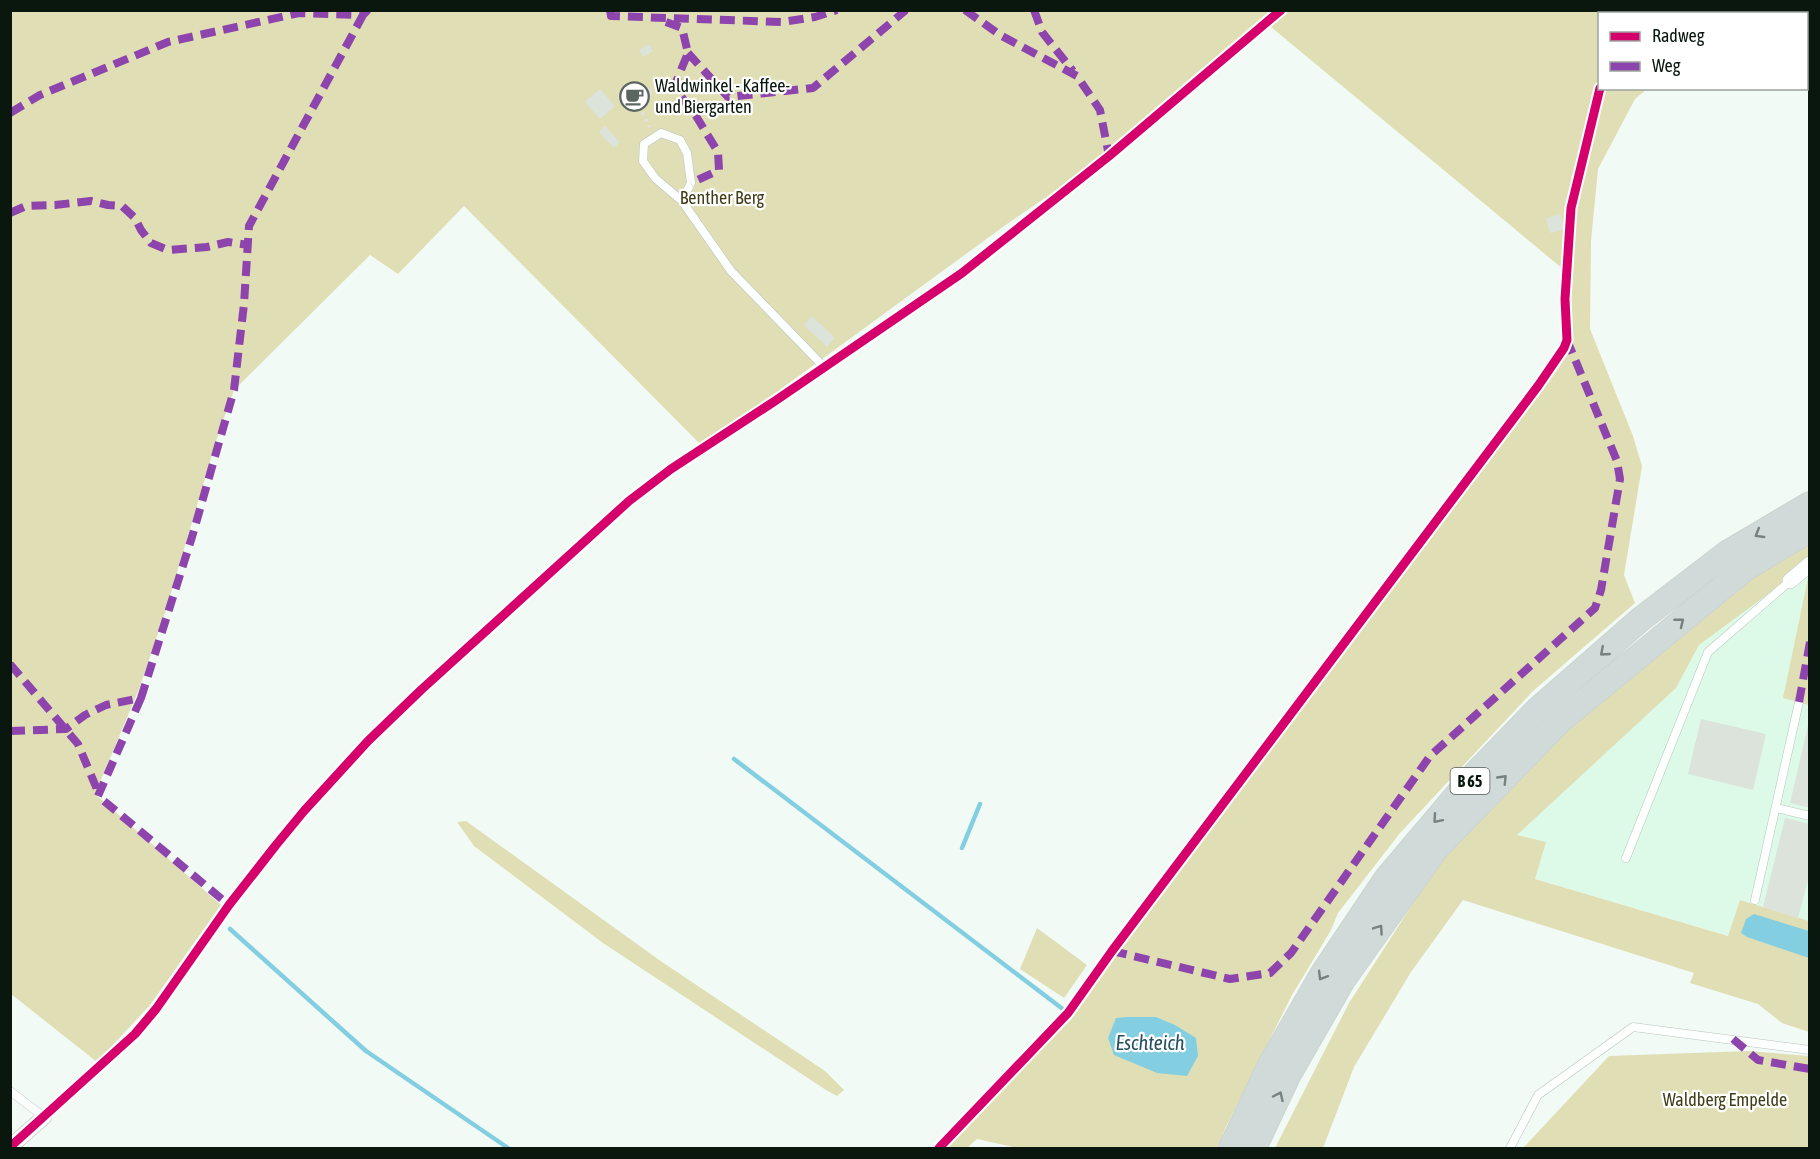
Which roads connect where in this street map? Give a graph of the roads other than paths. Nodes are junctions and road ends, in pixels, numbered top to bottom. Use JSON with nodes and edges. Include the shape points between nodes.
{"nodes":[{"id":1,"x":682,"y":201,"type":"junction"},
{"id":2,"x":914,"y":307,"type":"dead end"},
{"id":3,"x":825,"y":368,"type":"junction"},
{"id":4,"x":1809,"y":504,"type":"edge"},
{"id":5,"x":1809,"y":530,"type":"edge"},
{"id":6,"x":1809,"y":564,"type":"edge"},
{"id":7,"x":1790,"y":581,"type":"joint"},
{"id":8,"x":1799,"y":702,"type":"dead end"},
{"id":9,"x":1776,"y":808,"type":"junction"},
{"id":10,"x":1809,"y":816,"type":"edge"},
{"id":11,"x":1626,"y":858,"type":"dead end"},
{"id":12,"x":1755,"y":900,"type":"dead end"},
{"id":13,"x":1809,"y":1050,"type":"edge"},
{"id":14,"x":10,"y":1091,"type":"edge"},
{"id":15,"x":44,"y":1118,"type":"junction"},
{"id":16,"x":10,"y":1147,"type":"edge"},
{"id":17,"x":1231,"y":1149,"type":"edge"},
{"id":18,"x":1254,"y":1149,"type":"edge"},
{"id":19,"x":1510,"y":1149,"type":"edge"}],
"edges":[{"from":1,"to":1,"type":"lane","via":[[691,183],[687,153],[680,140],[661,133],[644,144],[643,161],[655,178]]},
{"from":1,"to":3,"type":"lane","via":[[731,271]]},
{"from":2,"to":3,"type":"lane"},
{"from":3,"to":15,"type":"lane","via":[[629,501],[405,705],[304,811],[135,1034]]},
{"from":4,"to":17,"type":"highway","number":"B 65","one_way":true,"via":[[1727,553],[1641,619],[1538,709],[1474,776],[1386,879],[1323,973],[1270,1065]]},
{"from":18,"to":5,"type":"highway","number":"B 65","one_way":true,"via":[[1289,1074],[1343,980],[1436,849],[1560,721],[1746,568]]},
{"from":6,"to":7,"type":"street"},
{"from":7,"to":11,"type":"lane","via":[[1708,652]]},
{"from":8,"to":9,"type":"lane"},
{"from":9,"to":10,"type":"lane"},
{"from":9,"to":12,"type":"lane"},
{"from":13,"to":19,"type":"lane","via":[[1633,1027],[1538,1095]]},
{"from":14,"to":15,"type":"lane"},
{"from":15,"to":16,"type":"street"}]}
